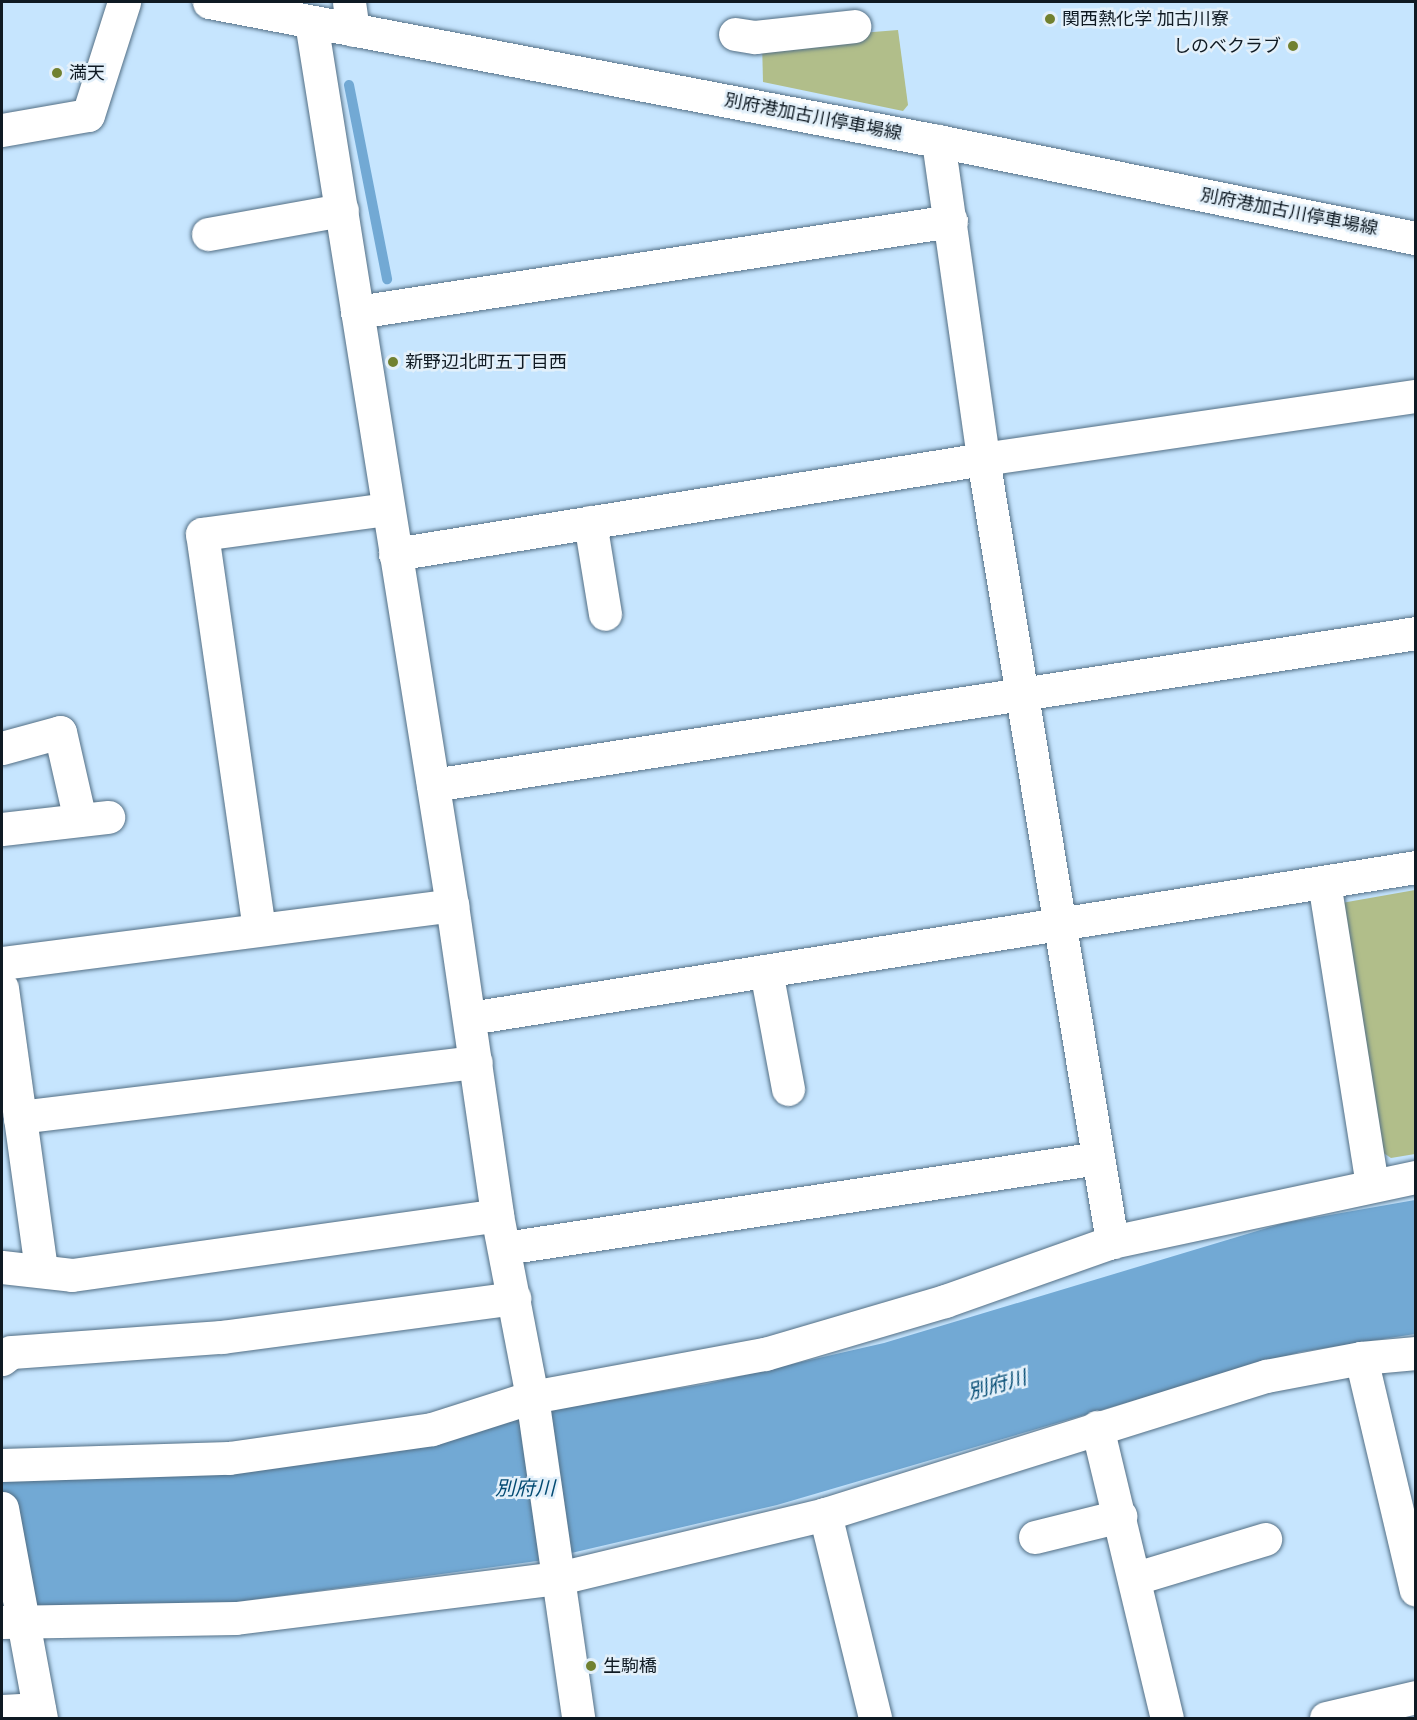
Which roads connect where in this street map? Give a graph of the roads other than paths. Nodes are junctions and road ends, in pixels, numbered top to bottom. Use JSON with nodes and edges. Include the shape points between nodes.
{"nodes":[{"id":1,"x":124,"y":2,"type":"edge"},
{"id":2,"x":209,"y":2,"type":"edge"},
{"id":3,"x":351,"y":16,"type":"edge"},
{"id":4,"x":311,"y":22,"type":"junction"},
{"id":5,"x":854,"y":26,"type":"dead end"},
{"id":6,"x":735,"y":34,"type":"dead end"},
{"id":7,"x":2,"y":130,"type":"edge"},
{"id":8,"x":938,"y":141,"type":"junction"},
{"id":9,"x":342,"y":210,"type":"junction"},
{"id":10,"x":951,"y":221,"type":"junction"},
{"id":11,"x":208,"y":234,"type":"dead end"},
{"id":12,"x":1416,"y":238,"type":"edge"},
{"id":13,"x":357,"y":312,"type":"junction"},
{"id":14,"x":1416,"y":396,"type":"edge"},
{"id":15,"x":983,"y":459,"type":"junction"},
{"id":16,"x":387,"y":509,"type":"junction"},
{"id":17,"x":590,"y":522,"type":"junction"},
{"id":18,"x":395,"y":554,"type":"junction"},
{"id":19,"x":605,"y":614,"type":"dead end"},
{"id":20,"x":1416,"y":633,"type":"edge"},
{"id":21,"x":1025,"y":695,"type":"junction"},
{"id":22,"x":2,"y":748,"type":"edge"},
{"id":23,"x":433,"y":785,"type":"junction"},
{"id":24,"x":2,"y":829,"type":"edge"},
{"id":25,"x":1416,"y":867,"type":"edge"},
{"id":26,"x":1324,"y":882,"type":"junction"},
{"id":27,"x":452,"y":905,"type":"junction"},
{"id":28,"x":1059,"y":924,"type":"junction"},
{"id":29,"x":259,"y":929,"type":"junction"},
{"id":30,"x":2,"y":963,"type":"edge"},
{"id":31,"x":766,"y":971,"type":"junction"},
{"id":32,"x":2,"y":988,"type":"edge"},
{"id":33,"x":470,"y":1018,"type":"junction"},
{"id":34,"x":476,"y":1062,"type":"junction"},
{"id":35,"x":788,"y":1089,"type":"dead end"},
{"id":36,"x":20,"y":1117,"type":"junction"},
{"id":37,"x":1098,"y":1158,"type":"junction"},
{"id":38,"x":1416,"y":1177,"type":"edge"},
{"id":39,"x":1372,"y":1185,"type":"junction"},
{"id":40,"x":497,"y":1215,"type":"junction"},
{"id":41,"x":1112,"y":1242,"type":"junction"},
{"id":42,"x":528,"y":1246,"type":"junction"},
{"id":43,"x":2,"y":1268,"type":"edge"},
{"id":44,"x":41,"y":1269,"type":"junction"},
{"id":45,"x":514,"y":1298,"type":"junction"},
{"id":46,"x":1416,"y":1353,"type":"edge"},
{"id":47,"x":1361,"y":1358,"type":"junction"},
{"id":48,"x":2,"y":1359,"type":"edge"},
{"id":49,"x":532,"y":1397,"type":"junction"},
{"id":50,"x":1097,"y":1426,"type":"junction"},
{"id":51,"x":2,"y":1465,"type":"edge"},
{"id":52,"x":2,"y":1508,"type":"edge"},
{"id":53,"x":825,"y":1514,"type":"junction"},
{"id":54,"x":1120,"y":1516,"type":"junction"},
{"id":55,"x":1035,"y":1537,"type":"dead end"},
{"id":56,"x":1265,"y":1539,"type":"dead end"},
{"id":57,"x":559,"y":1578,"type":"junction"},
{"id":58,"x":1136,"y":1578,"type":"junction"},
{"id":59,"x":1416,"y":1590,"type":"edge"},
{"id":60,"x":12,"y":1622,"type":"edge"},
{"id":61,"x":1416,"y":1697,"type":"edge"},
{"id":62,"x":2,"y":1711,"type":"edge"},
{"id":63,"x":40,"y":1714,"type":"edge"},
{"id":64,"x":578,"y":1719,"type":"edge"},
{"id":65,"x":875,"y":1719,"type":"edge"},
{"id":66,"x":1167,"y":1719,"type":"edge"},
{"id":67,"x":1326,"y":1719,"type":"edge"}],
"edges":[{"from":1,"to":7,"type":"street","via":[[88,115]]},
{"from":2,"to":4,"type":"street","name":"別府港加古川停車場線"},
{"from":3,"to":4,"type":"street","name":"別府港加古川停車場線"},
{"from":3,"to":8,"type":"street","name":"別府港加古川停車場線"},
{"from":4,"to":9,"type":"street"},
{"from":5,"to":6,"type":"street","via":[[755,37]]},
{"from":8,"to":10,"type":"street"},
{"from":8,"to":12,"type":"street","name":"別府港加古川停車場線"},
{"from":9,"to":11,"type":"street"},
{"from":9,"to":13,"type":"street"},
{"from":10,"to":13,"type":"street"},
{"from":10,"to":15,"type":"street"},
{"from":13,"to":16,"type":"street"},
{"from":14,"to":15,"type":"street"},
{"from":15,"to":17,"type":"street"},
{"from":15,"to":21,"type":"street"},
{"from":16,"to":18,"type":"street"},
{"from":16,"to":29,"type":"street","via":[[202,534]]},
{"from":17,"to":18,"type":"street"},
{"from":17,"to":19,"type":"street"},
{"from":18,"to":23,"type":"street"},
{"from":20,"to":21,"type":"street"},
{"from":21,"to":23,"type":"street"},
{"from":21,"to":28,"type":"street"},
{"from":22,"to":24,"type":"street","via":[[60,732],[94,818]]},
{"from":23,"to":27,"type":"street"},
{"from":25,"to":26,"type":"street"},
{"from":26,"to":28,"type":"street"},
{"from":26,"to":39,"type":"street"},
{"from":27,"to":29,"type":"street"},
{"from":27,"to":33,"type":"street"},
{"from":28,"to":31,"type":"street"},
{"from":28,"to":37,"type":"street"},
{"from":29,"to":30,"type":"street"},
{"from":31,"to":33,"type":"street"},
{"from":31,"to":35,"type":"street"},
{"from":32,"to":36,"type":"street"},
{"from":33,"to":34,"type":"street"},
{"from":34,"to":36,"type":"street"},
{"from":34,"to":40,"type":"street"},
{"from":36,"to":44,"type":"street"},
{"from":37,"to":41,"type":"street"},
{"from":37,"to":42,"type":"street"},
{"from":38,"to":39,"type":"street"},
{"from":39,"to":41,"type":"street"},
{"from":40,"to":42,"type":"street"},
{"from":40,"to":44,"type":"street","via":[[72,1275]]},
{"from":41,"to":49,"type":"street","via":[[945,1301],[765,1354]]},
{"from":42,"to":45,"type":"street"},
{"from":43,"to":44,"type":"street"},
{"from":45,"to":48,"type":"street","via":[[222,1337],[10,1352]]},
{"from":45,"to":49,"type":"street"},
{"from":46,"to":47,"type":"street"},
{"from":47,"to":50,"type":"street","via":[[1266,1376]]},
{"from":47,"to":59,"type":"street"},
{"from":49,"to":51,"type":"street","via":[[432,1429],[229,1458]]},
{"from":49,"to":57,"type":"street"},
{"from":50,"to":53,"type":"street","via":[[1054,1444]]},
{"from":50,"to":54,"type":"street"},
{"from":52,"to":60,"type":"street"},
{"from":53,"to":57,"type":"street"},
{"from":53,"to":65,"type":"street"},
{"from":54,"to":55,"type":"street"},
{"from":54,"to":58,"type":"street"},
{"from":56,"to":58,"type":"street"},
{"from":57,"to":60,"type":"street","via":[[236,1618]]},
{"from":57,"to":64,"type":"street"},
{"from":58,"to":66,"type":"street"},
{"from":60,"to":63,"type":"street"},
{"from":61,"to":67,"type":"street"},
{"from":62,"to":63,"type":"street"}]}
